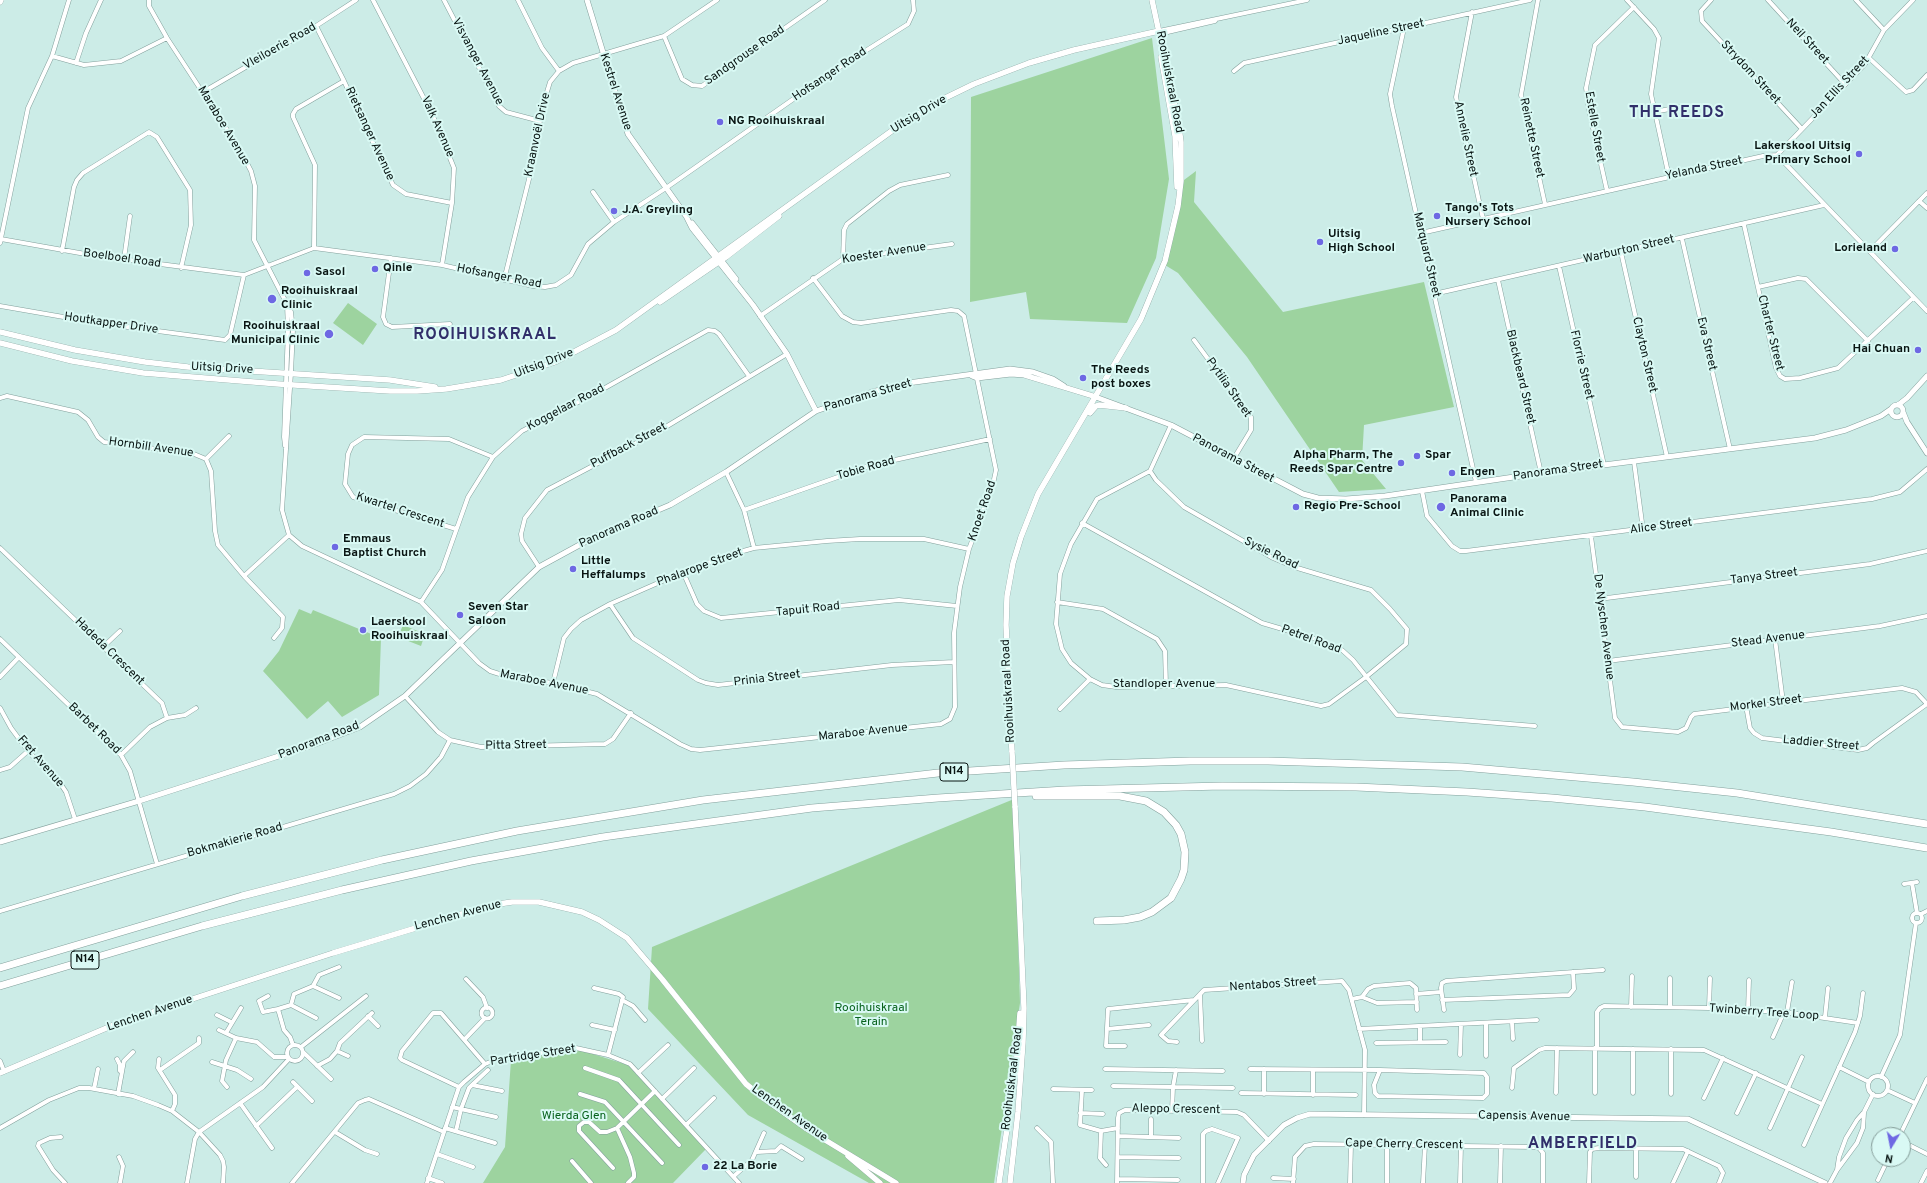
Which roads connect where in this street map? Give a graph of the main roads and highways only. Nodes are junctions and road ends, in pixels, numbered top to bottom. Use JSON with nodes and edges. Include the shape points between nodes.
{"nodes":[{"id":1,"x":1148,"y":0,"type":"edge"},
{"id":2,"x":1152,"y":0,"type":"edge"},
{"id":3,"x":1157,"y":33,"type":"junction"},
{"id":4,"x":0,"y":332,"type":"edge"},
{"id":5,"x":0,"y":343,"type":"edge"},
{"id":6,"x":446,"y":389,"type":"junction"},
{"id":7,"x":1126,"y":408,"type":"road end"},
{"id":8,"x":1081,"y":423,"type":"junction"},
{"id":9,"x":895,"y":801,"type":"junction"},
{"id":10,"x":1927,"y":824,"type":"edge"},
{"id":11,"x":1927,"y":848,"type":"edge"},
{"id":12,"x":1097,"y":921,"type":"dead end"},
{"id":13,"x":0,"y":968,"type":"edge"},
{"id":14,"x":1023,"y":975,"type":"junction"},
{"id":15,"x":0,"y":986,"type":"edge"},
{"id":16,"x":2,"y":1072,"type":"edge"},
{"id":17,"x":842,"y":1151,"type":"junction"},
{"id":18,"x":880,"y":1183,"type":"edge"},
{"id":19,"x":896,"y":1183,"type":"edge"},
{"id":20,"x":999,"y":1183,"type":"edge"},
{"id":21,"x":1010,"y":1183,"type":"edge"}],
"edges":[{"from":1,"to":3,"type":"main road","name":"Rooihuiskraal Road"},
{"from":2,"to":3,"type":"main road","name":"Rooihuiskraal Road"},
{"from":3,"to":6,"type":"main road","name":"Uitsig Drive","via":[[1057,55],[974,84],[939,101],[893,130],[794,202],[768,225],[648,311],[600,340],[555,362],[501,380]]},
{"from":3,"to":8,"type":"main road","name":"Rooihuiskraal Road","via":[[1181,142],[1181,181],[1176,211],[1165,261],[1144,311],[1120,348]]},
{"from":4,"to":6,"type":"main road","name":"Uitsig Drive","via":[[75,350],[145,362],[390,380]]},
{"from":5,"to":6,"type":"main road","name":"Uitsig Drive","via":[[72,361],[143,373],[390,391]]},
{"from":7,"to":8,"type":"main road","via":[[1096,406]]},
{"from":8,"to":14,"type":"main road","name":"Rooihuiskraal Road","bridge":true,"via":[[1038,494],[1020,537],[1007,596],[1006,625]]},
{"from":9,"to":11,"type":"highway","number":"N14","via":[[1065,790],[1222,786],[1378,788],[1552,798],[1645,807],[1831,832]]},
{"from":9,"to":12,"type":"highway","via":[[913,803],[1023,796],[1120,796],[1146,801],[1156,806],[1171,818],[1181,834],[1185,861],[1181,880],[1171,898],[1152,912],[1124,920]]},
{"from":9,"to":15,"type":"highway","number":"N14","via":[[812,808],[603,837],[471,861],[342,890],[202,926]]},
{"from":10,"to":13,"type":"highway","number":"N14","via":[[1737,793],[1447,766],[1268,761],[1190,762],[938,774],[703,800],[518,831],[382,860],[242,896]]},
{"from":14,"to":20,"type":"main road","name":"Rooihuiskraal Road","via":[[1016,1068]]},
{"from":14,"to":21,"type":"main road","name":"Rooihuiskraal Road","via":[[1023,1042]]},
{"from":16,"to":17,"type":"main road","name":"Lenchen Avenue","via":[[116,1024],[333,953],[492,905],[539,902],[582,912],[627,938],[746,1084]]},
{"from":17,"to":18,"type":"main road","name":"Lenchen Avenue"},
{"from":17,"to":19,"type":"main road","name":"Lenchen Avenue","via":[[862,1160]]}]}
